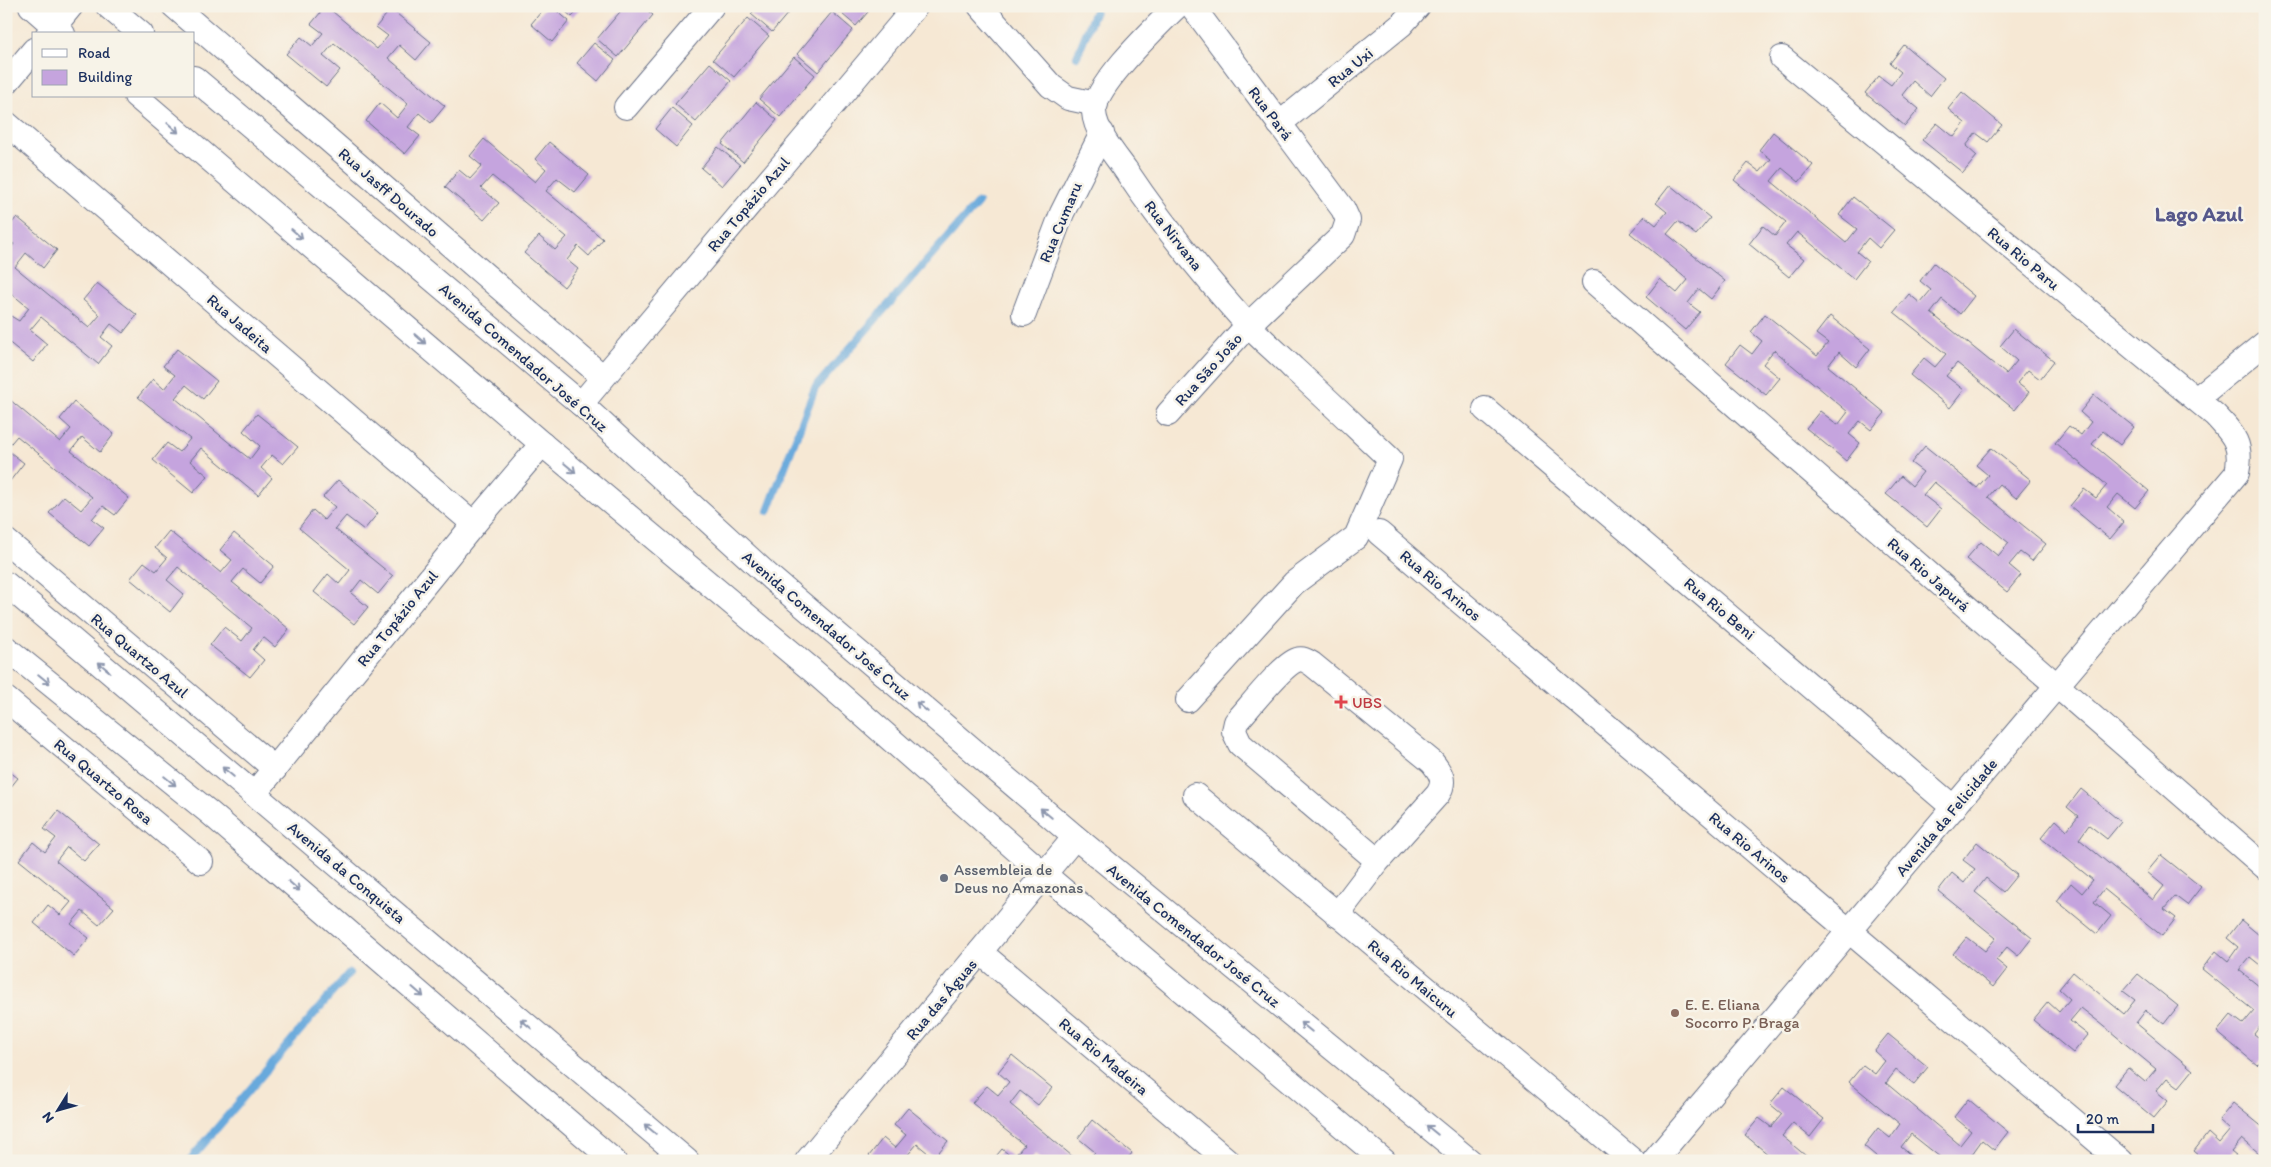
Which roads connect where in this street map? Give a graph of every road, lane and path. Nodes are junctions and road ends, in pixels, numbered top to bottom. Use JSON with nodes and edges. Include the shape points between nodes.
{"nodes":[{"id":1,"x":30,"y":6,"type":"edge"},
{"id":2,"x":71,"y":6,"type":"edge"},
{"id":3,"x":108,"y":6,"type":"edge"},
{"id":4,"x":174,"y":6,"type":"edge"},
{"id":5,"x":712,"y":6,"type":"edge"},
{"id":6,"x":916,"y":6,"type":"edge"},
{"id":7,"x":980,"y":6,"type":"edge"},
{"id":8,"x":1177,"y":6,"type":"edge"},
{"id":9,"x":1192,"y":6,"type":"edge"},
{"id":10,"x":1418,"y":6,"type":"edge"},
{"id":11,"x":55,"y":31,"type":"edge"},
{"id":12,"x":139,"y":32,"type":"edge"},
{"id":13,"x":32,"y":52,"type":"edge"},
{"id":14,"x":1782,"y":58,"type":"dead end"},
{"id":15,"x":195,"y":79,"type":"edge"},
{"id":16,"x":6,"y":82,"type":"edge"},
{"id":17,"x":138,"y":98,"type":"edge"},
{"id":18,"x":1096,"y":104,"type":"junction"},
{"id":19,"x":626,"y":106,"type":"dead end"},
{"id":20,"x":6,"y":123,"type":"edge"},
{"id":21,"x":1279,"y":124,"type":"junction"},
{"id":22,"x":1102,"y":133,"type":"junction"},
{"id":23,"x":1348,"y":220,"type":"joint"},
{"id":24,"x":1594,"y":282,"type":"dead end"},
{"id":25,"x":1024,"y":314,"type":"dead end"},
{"id":26,"x":1248,"y":325,"type":"junction"},
{"id":27,"x":2265,"y":343,"type":"edge"},
{"id":28,"x":603,"y":377,"type":"junction"},
{"id":29,"x":2196,"y":399,"type":"junction"},
{"id":30,"x":581,"y":404,"type":"junction"},
{"id":31,"x":1485,"y":408,"type":"dead end"},
{"id":32,"x":1168,"y":414,"type":"dead end"},
{"id":33,"x":542,"y":444,"type":"junction"},
{"id":34,"x":2237,"y":473,"type":"joint"},
{"id":35,"x":474,"y":524,"type":"junction"},
{"id":36,"x":1379,"y":533,"type":"dead end"},
{"id":37,"x":6,"y":541,"type":"edge"},
{"id":38,"x":6,"y":584,"type":"edge"},
{"id":39,"x":6,"y":648,"type":"edge"},
{"id":40,"x":2056,"y":684,"type":"junction"},
{"id":41,"x":6,"y":699,"type":"edge"},
{"id":42,"x":1188,"y":700,"type":"dead end"},
{"id":43,"x":275,"y":769,"type":"junction"},
{"id":44,"x":254,"y":794,"type":"junction"},
{"id":45,"x":1195,"y":795,"type":"dead end"},
{"id":46,"x":1954,"y":808,"type":"junction"},
{"id":47,"x":1075,"y":838,"type":"junction"},
{"id":48,"x":1378,"y":861,"type":"junction"},
{"id":49,"x":201,"y":862,"type":"dead end"},
{"id":50,"x":2265,"y":866,"type":"edge"},
{"id":51,"x":1045,"y":875,"type":"junction"},
{"id":52,"x":1337,"y":915,"type":"junction"},
{"id":53,"x":1850,"y":930,"type":"junction"},
{"id":54,"x":980,"y":952,"type":"junction"},
{"id":55,"x":614,"y":1161,"type":"edge"},
{"id":56,"x":687,"y":1161,"type":"edge"},
{"id":57,"x":807,"y":1161,"type":"edge"},
{"id":58,"x":1228,"y":1161,"type":"edge"},
{"id":59,"x":1384,"y":1161,"type":"edge"},
{"id":60,"x":1470,"y":1161,"type":"edge"},
{"id":61,"x":1633,"y":1161,"type":"edge"},
{"id":62,"x":1654,"y":1161,"type":"edge"},
{"id":63,"x":2121,"y":1161,"type":"edge"}],
"edges":[{"from":1,"to":11,"type":"street"},
{"from":2,"to":11,"type":"street"},
{"from":3,"to":12,"type":"street"},
{"from":4,"to":28,"type":"street","name":"Rua Jasff Dourado"},
{"from":5,"to":19,"type":"street"},
{"from":6,"to":28,"type":"street","name":"Rua Topázio Azul"},
{"from":7,"to":18,"type":"street","via":[[1051,86],[1068,98]]},
{"from":8,"to":18,"type":"street","via":[[1117,70]]},
{"from":9,"to":21,"type":"street","name":"Rua Pará"},
{"from":10,"to":21,"type":"street","name":"Rua Uxi","via":[[1401,25]]},
{"from":13,"to":16,"type":"street"},
{"from":14,"to":29,"type":"street","name":"Rua Rio Paru"},
{"from":15,"to":30,"type":"street","name":"Avenida Comendador José Cruz"},
{"from":17,"to":33,"type":"street","one_way":true},
{"from":18,"to":22,"type":"street","name":"Rua Nirvana","via":[[1094,113]]},
{"from":20,"to":35,"type":"street","name":"Rua Jadeita"},
{"from":21,"to":23,"type":"street","name":"Rua Pará"},
{"from":22,"to":25,"type":"street","name":"Rua Cumaru","via":[[1062,212]]},
{"from":22,"to":26,"type":"street","name":"Rua Nirvana","via":[[1134,184]]},
{"from":23,"to":26,"type":"street","name":"Rua São João","via":[[1343,235]]},
{"from":24,"to":40,"type":"street","name":"Rua Rio Japurá"},
{"from":26,"to":32,"type":"street","name":"Rua São João"},
{"from":26,"to":42,"type":"street","name":"Rua Nirvana","via":[[1390,459],[1356,537],[1294,583]]},
{"from":27,"to":29,"type":"street"},
{"from":28,"to":30,"type":"street","name":"Rua Topázio Azul"},
{"from":29,"to":34,"type":"street","name":"Rua Rio Paru","via":[[2231,431],[2240,457]]},
{"from":47,"to":30,"type":"street","name":"Avenida Comendador José Cruz","one_way":true,"via":[[771,578]]},
{"from":31,"to":46,"type":"street","name":"Rua Rio Beni"},
{"from":33,"to":35,"type":"street","name":"Rua Topázio Azul"},
{"from":33,"to":51,"type":"street","one_way":true,"via":[[812,670]]},
{"from":34,"to":40,"type":"street","name":"Avenida da Felicidade"},
{"from":35,"to":43,"type":"street","name":"Rua Topázio Azul"},
{"from":36,"to":53,"type":"street","name":"Rua Rio Arinos"},
{"from":37,"to":43,"type":"street","name":"Rua Quartzo Azul"},
{"from":44,"to":38,"type":"street","name":"Avenida da Conquista","one_way":true},
{"from":39,"to":55,"type":"street","one_way":true,"via":[[210,813]]},
{"from":40,"to":46,"type":"street","name":"Avenida da Felicidade"},
{"from":40,"to":50,"type":"street","name":"Rua Rio Japurá"},
{"from":41,"to":49,"type":"street","name":"Rua Quartzo Rosa"},
{"from":43,"to":44,"type":"street","name":"Rua Topázio Azul"},
{"from":56,"to":44,"type":"street","name":"Avenida da Conquista","one_way":true},
{"from":45,"to":52,"type":"street","name":"Rua Rio Maicuru"},
{"from":46,"to":53,"type":"street","name":"Avenida da Felicidade"},
{"from":47,"to":51,"type":"street","name":"Rua das Águas"},
{"from":60,"to":47,"type":"street","name":"Avenida Comendador José Cruz","one_way":true},
{"from":48,"to":48,"type":"street","via":[[1438,794],[1443,785],[1441,773],[1432,762],[1312,664],[1297,660],[1286,667],[1236,722],[1236,739]]},
{"from":48,"to":52,"type":"street"},
{"from":51,"to":54,"type":"street","name":"Rua das Águas"},
{"from":51,"to":59,"type":"street"},
{"from":52,"to":61,"type":"street","name":"Rua Rio Maicuru"},
{"from":53,"to":62,"type":"street","name":"Avenida da Felicidade"},
{"from":53,"to":63,"type":"street","name":"Rua Rio Arinos"},
{"from":54,"to":57,"type":"street","name":"Rua das Águas"},
{"from":54,"to":58,"type":"street","name":"Rua Rio Madeira"}]}
